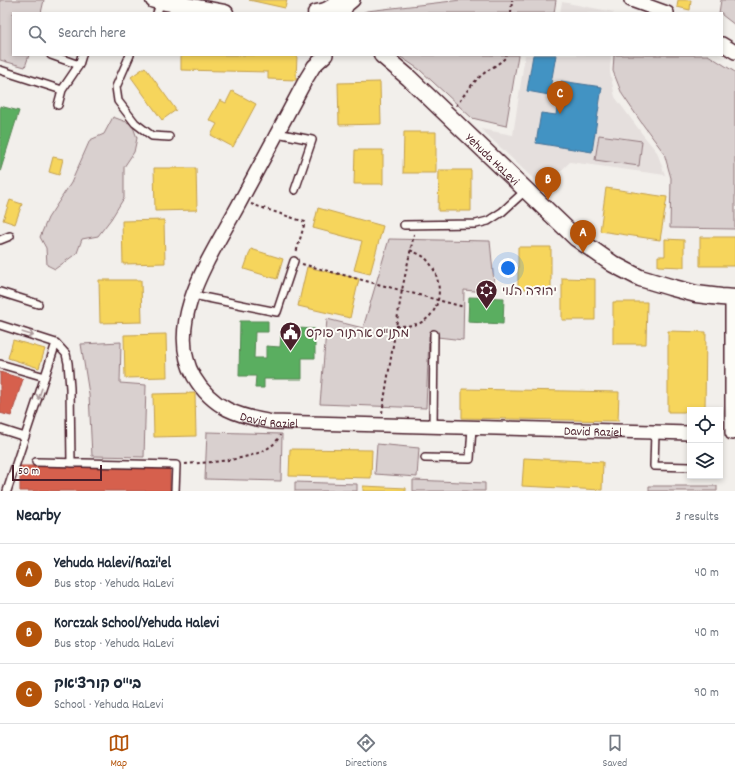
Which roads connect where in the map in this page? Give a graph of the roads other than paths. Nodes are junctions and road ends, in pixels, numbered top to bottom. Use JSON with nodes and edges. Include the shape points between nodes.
{"nodes":[{"id":1,"x":342,"y":0,"type":"edge"},
{"id":2,"x":352,"y":0,"type":"edge"},
{"id":3,"x":631,"y":0,"type":"edge"},
{"id":4,"x":157,"y":5,"type":"edge"},
{"id":5,"x":216,"y":12,"type":"edge"},
{"id":6,"x":324,"y":12,"type":"edge"},
{"id":7,"x":344,"y":12,"type":"edge"},
{"id":8,"x":664,"y":12,"type":"edge"},
{"id":9,"x":723,"y":45,"type":"edge"},
{"id":10,"x":735,"y":52,"type":"edge"},
{"id":11,"x":54,"y":56,"type":"edge"},
{"id":12,"x":82,"y":56,"type":"edge"},
{"id":13,"x":130,"y":56,"type":"edge"},
{"id":14,"x":310,"y":56,"type":"edge"},
{"id":15,"x":325,"y":56,"type":"edge"},
{"id":16,"x":381,"y":57,"type":"edge"},
{"id":17,"x":79,"y":65,"type":"junction"},
{"id":18,"x":0,"y":70,"type":"edge"},
{"id":19,"x":306,"y":79,"type":"junction"},
{"id":20,"x":62,"y":90,"type":"junction"},
{"id":21,"x":58,"y":105,"type":"dead end"},
{"id":22,"x":277,"y":133,"type":"junction"},
{"id":23,"x":169,"y":137,"type":"dead end"},
{"id":24,"x":295,"y":190,"type":"dead end"},
{"id":25,"x":526,"y":190,"type":"junction"},
{"id":26,"x":404,"y":225,"type":"dead end"},
{"id":27,"x":10,"y":236,"type":"dead end"},
{"id":28,"x":0,"y":240,"type":"edge"},
{"id":29,"x":294,"y":262,"type":"road end"},
{"id":30,"x":0,"y":292,"type":"edge"},
{"id":31,"x":193,"y":295,"type":"junction"},
{"id":32,"x":733,"y":298,"type":"edge"},
{"id":33,"x":38,"y":304,"type":"dead end"},
{"id":34,"x":0,"y":325,"type":"edge"},
{"id":35,"x":434,"y":334,"type":"dead end"},
{"id":36,"x":56,"y":343,"type":"junction"},
{"id":37,"x":0,"y":364,"type":"edge"},
{"id":38,"x":45,"y":378,"type":"junction"},
{"id":39,"x":433,"y":426,"type":"junction"},
{"id":40,"x":472,"y":427,"type":"junction"},
{"id":41,"x":0,"y":428,"type":"edge"},
{"id":42,"x":655,"y":432,"type":"junction"},
{"id":43,"x":687,"y":432,"type":"edge"},
{"id":44,"x":729,"y":433,"type":"edge"},
{"id":45,"x":25,"y":437,"type":"junction"},
{"id":46,"x":425,"y":458,"type":"dead end"},
{"id":47,"x":36,"y":462,"type":"dead end"},
{"id":48,"x":71,"y":462,"type":"junction"},
{"id":49,"x":687,"y":467,"type":"edge"},
{"id":50,"x":7,"y":491,"type":"edge"},
{"id":51,"x":176,"y":491,"type":"edge"}],
"edges":[{"from":1,"to":6,"type":"street"},
{"from":2,"to":7,"type":"street"},
{"from":3,"to":8,"type":"street"},
{"from":4,"to":5,"type":"street"},
{"from":9,"to":10,"type":"street"},
{"from":11,"to":17,"type":"lane"},
{"from":12,"to":17,"type":"lane"},
{"from":13,"to":23,"type":"lane","via":[[116,87],[118,102],[135,123],[152,136]]},
{"from":14,"to":19,"type":"street","name":"David Raziel"},
{"from":15,"to":19,"type":"street","name":"David Raziel","via":[[314,66]]},
{"from":16,"to":25,"type":"street","name":"Yehuda HaLevi","via":[[409,78]]},
{"from":17,"to":20,"type":"lane"},
{"from":18,"to":20,"type":"lane"},
{"from":19,"to":22,"type":"street","name":"David Raziel"},
{"from":20,"to":21,"type":"lane"},
{"from":22,"to":24,"type":"lane","via":[[312,140]]},
{"from":22,"to":31,"type":"street","name":"David Raziel"},
{"from":25,"to":26,"type":"lane","via":[[488,221],[476,224]]},
{"from":25,"to":32,"type":"street","name":"Yehuda HaLevi","via":[[576,238],[613,264],[640,278],[670,287],[696,294]]},
{"from":27,"to":28,"type":"lane"},
{"from":29,"to":31,"type":"lane","via":[[277,312]]},
{"from":30,"to":33,"type":"lane"},
{"from":31,"to":39,"type":"street","name":"David Raziel","via":[[185,325],[184,349],[188,366],[211,399],[231,412],[272,422]]},
{"from":32,"to":44,"type":"street"},
{"from":34,"to":36,"type":"lane","one_way":true},
{"from":35,"to":39,"type":"lane"},
{"from":36,"to":38,"type":"lane"},
{"from":36,"to":48,"type":"lane","via":[[66,354],[68,363]]},
{"from":37,"to":38,"type":"lane"},
{"from":38,"to":45,"type":"lane","one_way":true},
{"from":39,"to":40,"type":"street","name":"David Raziel"},
{"from":40,"to":42,"type":"street","name":"David Raziel"},
{"from":40,"to":46,"type":"lane","via":[[470,459]]},
{"from":41,"to":45,"type":"lane"},
{"from":42,"to":43,"type":"street","name":"David Raziel"},
{"from":42,"to":49,"type":"lane","via":[[654,466]]},
{"from":45,"to":50,"type":"lane"},
{"from":47,"to":48,"type":"lane"},
{"from":48,"to":51,"type":"lane","via":[[176,465]]}]}
